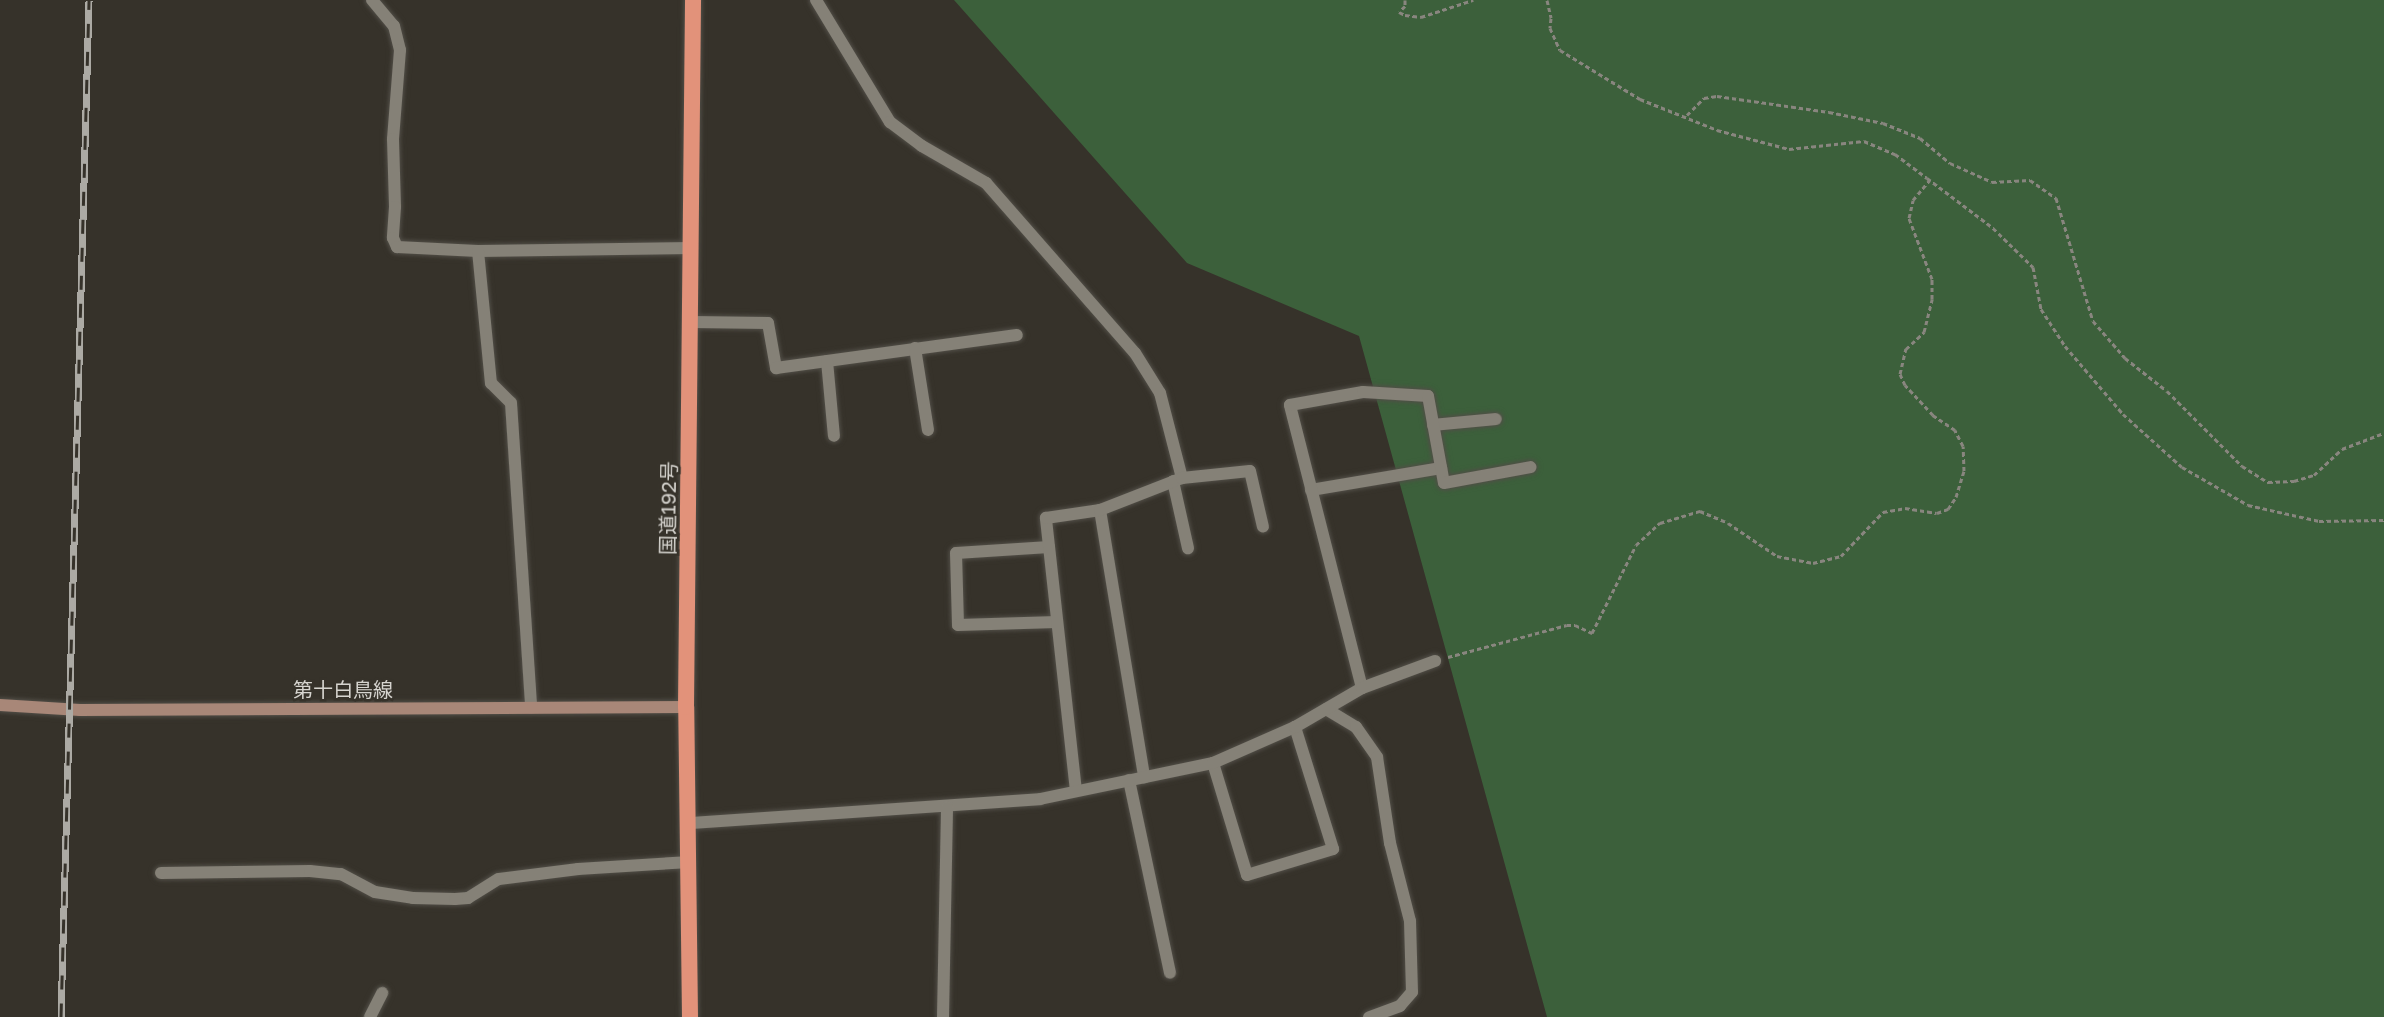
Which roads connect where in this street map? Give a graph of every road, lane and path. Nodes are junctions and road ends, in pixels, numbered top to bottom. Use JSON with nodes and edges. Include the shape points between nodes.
{"nodes":[{"id":1,"x":372,"y":0,"type":"edge"},
{"id":2,"x":693,"y":0,"type":"edge"},
{"id":3,"x":816,"y":0,"type":"edge"},
{"id":4,"x":1405,"y":0,"type":"edge"},
{"id":5,"x":1473,"y":0,"type":"edge"},
{"id":6,"x":1548,"y":0,"type":"edge"},
{"id":7,"x":1687,"y":116,"type":"junction"},
{"id":8,"x":1930,"y":180,"type":"junction"},
{"id":9,"x":692,"y":248,"type":"junction"},
{"id":10,"x":478,"y":251,"type":"junction"},
{"id":11,"x":692,"y":322,"type":"junction"},
{"id":12,"x":1017,"y":335,"type":"dead end"},
{"id":13,"x":915,"y":348,"type":"junction"},
{"id":14,"x":827,"y":361,"type":"junction"},
{"id":15,"x":1496,"y":418,"type":"dead end"},
{"id":16,"x":1433,"y":425,"type":"junction"},
{"id":17,"x":928,"y":430,"type":"dead end"},
{"id":18,"x":2384,"y":433,"type":"edge"},
{"id":19,"x":834,"y":436,"type":"dead end"},
{"id":20,"x":1531,"y":467,"type":"dead end"},
{"id":21,"x":1442,"y":468,"type":"junction"},
{"id":22,"x":1178,"y":479,"type":"junction"},
{"id":23,"x":1311,"y":490,"type":"junction"},
{"id":24,"x":1100,"y":510,"type":"junction"},
{"id":25,"x":2384,"y":520,"type":"edge"},
{"id":26,"x":1263,"y":527,"type":"dead end"},
{"id":27,"x":1049,"y":547,"type":"junction"},
{"id":28,"x":1188,"y":548,"type":"dead end"},
{"id":29,"x":1057,"y":622,"type":"junction"},
{"id":30,"x":1435,"y":661,"type":"joint"},
{"id":31,"x":1362,"y":688,"type":"junction"},
{"id":32,"x":0,"y":705,"type":"edge"},
{"id":33,"x":531,"y":707,"type":"junction"},
{"id":34,"x":686,"y":707,"type":"junction"},
{"id":35,"x":1326,"y":709,"type":"junction"},
{"id":36,"x":1295,"y":727,"type":"junction"},
{"id":37,"x":1213,"y":763,"type":"junction"},
{"id":38,"x":1144,"y":777,"type":"junction"},
{"id":39,"x":1129,"y":780,"type":"junction"},
{"id":40,"x":1076,"y":791,"type":"junction"},
{"id":41,"x":947,"y":807,"type":"junction"},
{"id":42,"x":690,"y":823,"type":"junction"},
{"id":43,"x":690,"y":862,"type":"junction"},
{"id":44,"x":161,"y":873,"type":"dead end"},
{"id":45,"x":1170,"y":974,"type":"dead end"},
{"id":46,"x":382,"y":993,"type":"dead end"},
{"id":47,"x":370,"y":1017,"type":"edge"},
{"id":48,"x":690,"y":1017,"type":"edge"},
{"id":49,"x":943,"y":1017,"type":"edge"},
{"id":50,"x":1369,"y":1017,"type":"edge"}],
"edges":[{"from":1,"to":10,"type":"street","via":[[394,26],[400,50],[393,139],[393,238],[397,247]]},
{"from":2,"to":9,"type":"highway","name":"国道192号"},
{"from":3,"to":22,"type":"street","via":[[890,122],[922,146],[986,183],[1135,353],[1160,393]]},
{"from":4,"to":5,"type":"path","via":[[1399,12],[1421,17]]},
{"from":6,"to":7,"type":"path","via":[[1550,28],[1560,50],[1641,99]]},
{"from":7,"to":8,"type":"path","via":[[1717,130],[1789,149],[1864,141],[1895,154]]},
{"from":7,"to":18,"type":"path","via":[[1704,98],[1717,96],[1829,112],[1882,123],[1920,138],[1950,163],[1992,182],[2030,180],[2056,198],[2093,321],[2125,358],[2167,391],[2242,466],[2268,482],[2294,482],[2314,475],[2342,449]]},
{"from":8,"to":25,"type":"path","via":[[1993,228],[2033,267],[2042,309],[2065,346],[2123,414],[2182,466],[2248,505],[2319,521]]},
{"from":8,"to":30,"type":"path","via":[[1912,200],[1909,218],[1932,279],[1932,299],[1924,332],[1906,349],[1900,374],[1905,386],[1933,415],[1955,430],[1963,446],[1964,471],[1948,509],[1937,513],[1905,508],[1883,512],[1841,556],[1813,563],[1777,556],[1728,523],[1700,511],[1660,523],[1636,546],[1592,633],[1567,625]]},
{"from":9,"to":10,"type":"street"},
{"from":9,"to":11,"type":"highway","name":"国道192号"},
{"from":10,"to":33,"type":"street","via":[[491,383],[511,403]]},
{"from":11,"to":14,"type":"street","via":[[768,323],[777,368]]},
{"from":11,"to":34,"type":"highway","name":"国道192号"},
{"from":12,"to":13,"type":"street"},
{"from":13,"to":14,"type":"street"},
{"from":13,"to":17,"type":"street"},
{"from":14,"to":19,"type":"street"},
{"from":15,"to":16,"type":"street"},
{"from":16,"to":21,"type":"street"},
{"from":16,"to":23,"type":"street","via":[[1428,396],[1363,392],[1290,405]]},
{"from":20,"to":21,"type":"street","via":[[1444,483]]},
{"from":21,"to":23,"type":"street"},
{"from":22,"to":24,"type":"street"},
{"from":22,"to":26,"type":"street","via":[[1250,471]]},
{"from":22,"to":28,"type":"street"},
{"from":23,"to":31,"type":"street"},
{"from":24,"to":27,"type":"street","via":[[1046,518]]},
{"from":24,"to":38,"type":"street"},
{"from":27,"to":29,"type":"street"},
{"from":27,"to":29,"type":"street","via":[[956,553],[958,625]]},
{"from":29,"to":40,"type":"street"},
{"from":30,"to":31,"type":"street"},
{"from":31,"to":35,"type":"street"},
{"from":32,"to":33,"type":"main road","name":"第十白鳥線","via":[[80,710]]},
{"from":33,"to":34,"type":"main road","name":"第十白鳥線"},
{"from":34,"to":42,"type":"highway","name":"国道192号"},
{"from":35,"to":36,"type":"street"},
{"from":35,"to":50,"type":"street","via":[[1356,727],[1377,757],[1390,843],[1410,921],[1412,992],[1400,1006]]},
{"from":36,"to":37,"type":"street"},
{"from":36,"to":37,"type":"street","via":[[1333,849],[1247,875]]},
{"from":37,"to":38,"type":"street"},
{"from":38,"to":39,"type":"street"},
{"from":39,"to":40,"type":"street"},
{"from":39,"to":45,"type":"street"},
{"from":40,"to":41,"type":"street","via":[[1040,799]]},
{"from":41,"to":42,"type":"street"},
{"from":41,"to":49,"type":"street"},
{"from":42,"to":43,"type":"highway","name":"国道192号"},
{"from":43,"to":44,"type":"street","via":[[499,879],[468,898],[455,899],[375,892],[341,874],[310,871]]},
{"from":43,"to":48,"type":"highway","name":"国道192号"},
{"from":46,"to":47,"type":"street"}]}
